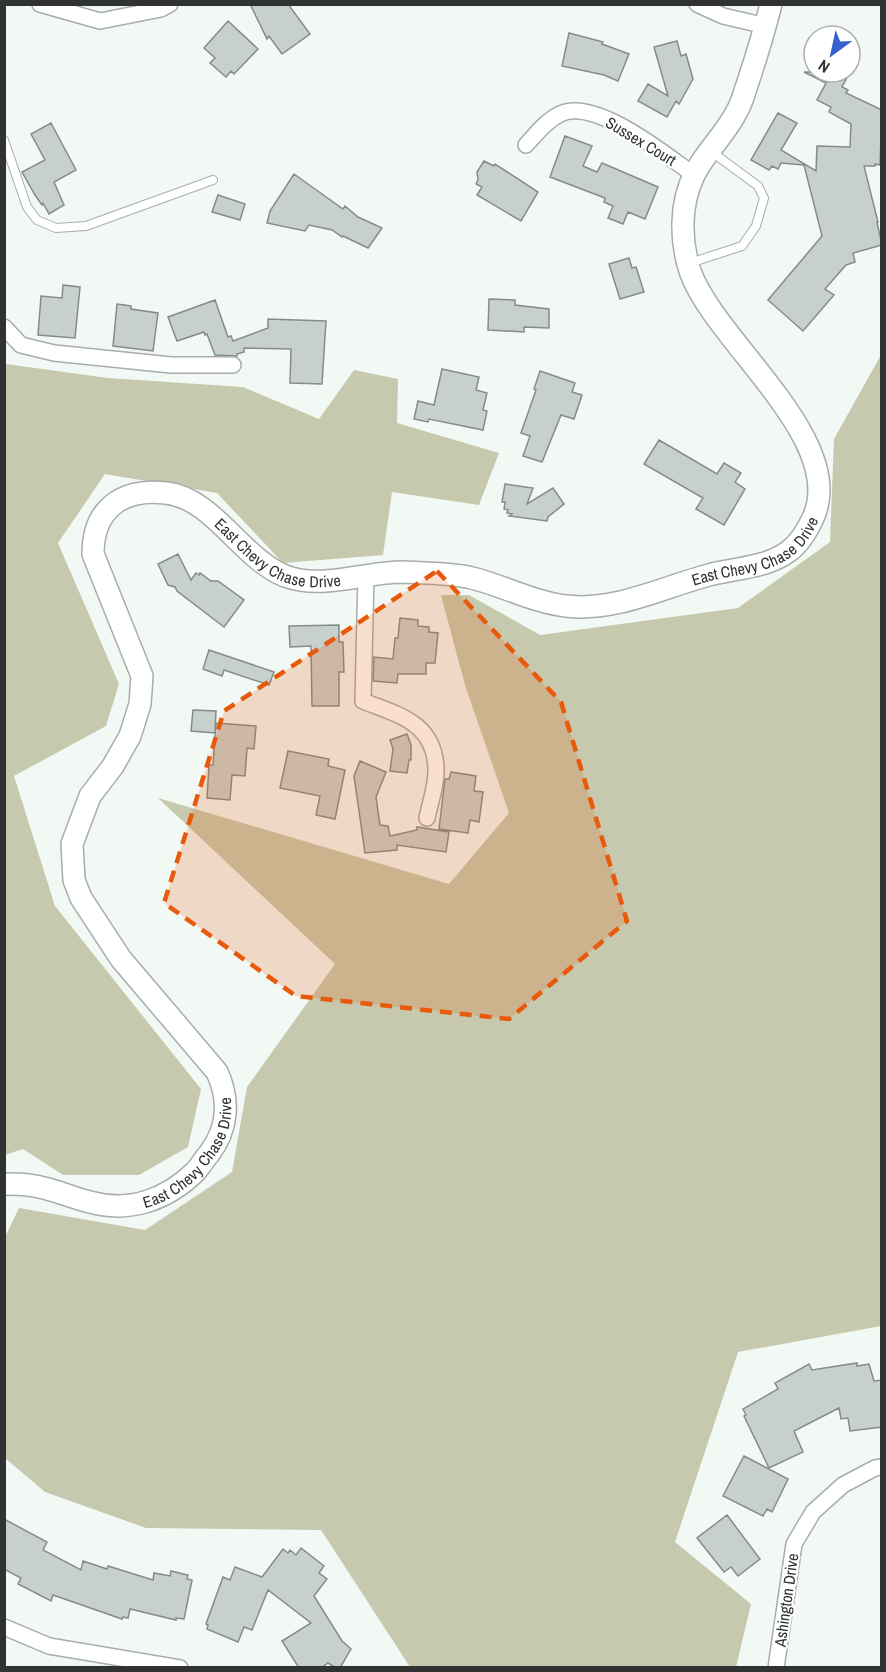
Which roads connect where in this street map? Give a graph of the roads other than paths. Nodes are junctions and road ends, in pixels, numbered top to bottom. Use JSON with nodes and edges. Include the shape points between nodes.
{"nodes":[{"id":1,"x":40,"y":4,"type":"edge"},
{"id":2,"x":171,"y":4,"type":"edge"},
{"id":3,"x":697,"y":4,"type":"edge"},
{"id":4,"x":771,"y":4,"type":"edge"},
{"id":5,"x":766,"y":26,"type":"junction"},
{"id":6,"x":4,"y":140,"type":"edge"},
{"id":7,"x":526,"y":145,"type":"dead end"},
{"id":8,"x":711,"y":151,"type":"junction"},
{"id":9,"x":694,"y":175,"type":"junction"},
{"id":10,"x":213,"y":180,"type":"dead end"},
{"id":11,"x":689,"y":263,"type":"junction"},
{"id":12,"x":4,"y":327,"type":"edge"},
{"id":13,"x":233,"y":365,"type":"dead end"},
{"id":14,"x":366,"y":574,"type":"junction"},
{"id":15,"x":427,"y":818,"type":"dead end"},
{"id":16,"x":4,"y":1184,"type":"edge"},
{"id":17,"x":882,"y":1467,"type":"edge"},
{"id":18,"x":7,"y":1634,"type":"edge"},
{"id":19,"x":180,"y":1668,"type":"edge"},
{"id":20,"x":776,"y":1668,"type":"edge"}],
"edges":[{"from":1,"to":2,"type":"street","via":[[100,21]]},
{"from":3,"to":5,"type":"street","via":[[723,16]]},
{"from":4,"to":5,"type":"main road","name":"East Chevy Chase Drive"},
{"from":5,"to":8,"type":"main road","name":"East Chevy Chase Drive","via":[[738,111]]},
{"from":6,"to":10,"type":"lane","via":[[27,207],[37,220],[56,228],[86,226]]},
{"from":7,"to":9,"type":"street","name":"Sussex Court","via":[[562,113],[586,111],[618,123]]},
{"from":8,"to":9,"type":"main road","name":"East Chevy Chase Drive"},
{"from":8,"to":11,"type":"lane","via":[[758,186],[764,198],[756,226],[742,246]]},
{"from":9,"to":11,"type":"main road","name":"East Chevy Chase Drive","via":[[684,205],[682,230]]},
{"from":11,"to":14,"type":"main road","name":"East Chevy Chase Drive","via":[[707,303],[789,411],[813,458],[820,485],[819,507],[807,532],[792,549],[776,560],[602,606],[543,601],[469,577]]},
{"from":12,"to":13,"type":"street","via":[[21,345],[54,353],[171,365]]},
{"from":14,"to":15,"type":"street","via":[[363,701],[408,719],[432,746],[436,769]]},
{"from":14,"to":16,"type":"main road","name":"East Chevy Chase Drive","via":[[315,582],[288,577],[268,568],[208,513],[183,496],[140,492],[115,503],[99,521],[93,536],[93,554],[142,676],[140,704],[130,736],[90,796],[72,844],[74,880],[81,898],[121,959],[217,1072],[226,1105],[224,1126],[218,1143],[194,1172],[165,1196],[149,1202],[124,1207],[92,1203],[28,1185]]},
{"from":17,"to":20,"type":"street","name":"Ashington Drive","via":[[843,1485],[813,1512],[794,1544]]},
{"from":18,"to":19,"type":"street","via":[[49,1646]]}]}
